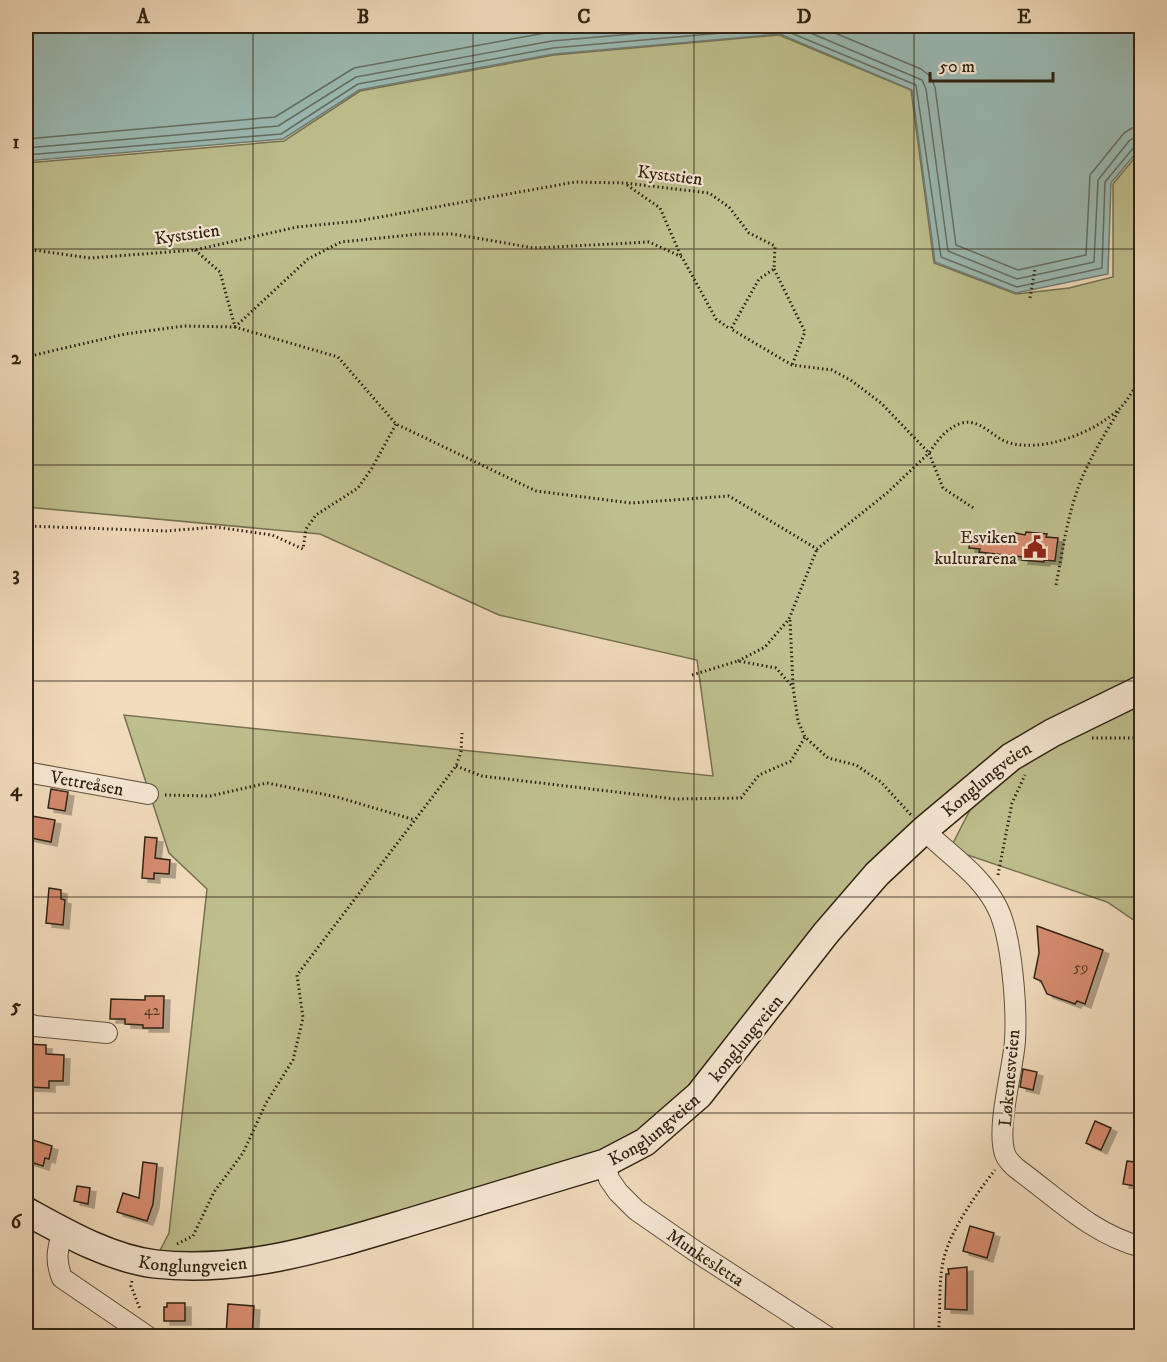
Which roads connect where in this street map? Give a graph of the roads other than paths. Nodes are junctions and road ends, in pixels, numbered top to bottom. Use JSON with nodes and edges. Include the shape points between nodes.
{"nodes":[{"id":1,"x":1142,"y":689,"type":"edge"},
{"id":2,"x":26,"y":772,"type":"edge"},
{"id":3,"x":148,"y":794,"type":"road end"},
{"id":4,"x":924,"y":830,"type":"junction"},
{"id":5,"x":26,"y":1023,"type":"edge"},
{"id":6,"x":106,"y":1033,"type":"dead end"},
{"id":7,"x":605,"y":1163,"type":"junction"},
{"id":8,"x":26,"y":1211,"type":"edge"},
{"id":9,"x":63,"y":1232,"type":"junction"},
{"id":10,"x":1142,"y":1247,"type":"edge"},
{"id":11,"x":146,"y":1335,"type":"edge"},
{"id":12,"x":826,"y":1336,"type":"edge"}],
"edges":[{"from":1,"to":4,"type":"street","name":"Konglungveien","via":[[1011,757]]},
{"from":2,"to":3,"type":"street","name":"Vettreåsen"},
{"from":4,"to":7,"type":"street","name":"Konglungveien","via":[[877,874],[834,924],[699,1095],[645,1142]]},
{"from":4,"to":10,"type":"street","name":"Løkenesveien","via":[[986,887],[1000,912],[1008,943],[1015,1041],[1004,1125],[1006,1157],[1095,1227]]},
{"from":5,"to":6,"type":"street"},
{"from":7,"to":9,"type":"street","name":"Konglungveien","via":[[329,1246],[258,1262],[144,1269]]},
{"from":7,"to":12,"type":"street","name":"Munkesletta","via":[[609,1179],[636,1210]]},
{"from":8,"to":9,"type":"street","name":"Konglungveien"},
{"from":9,"to":11,"type":"street","via":[[57,1249],[62,1278]]}]}
